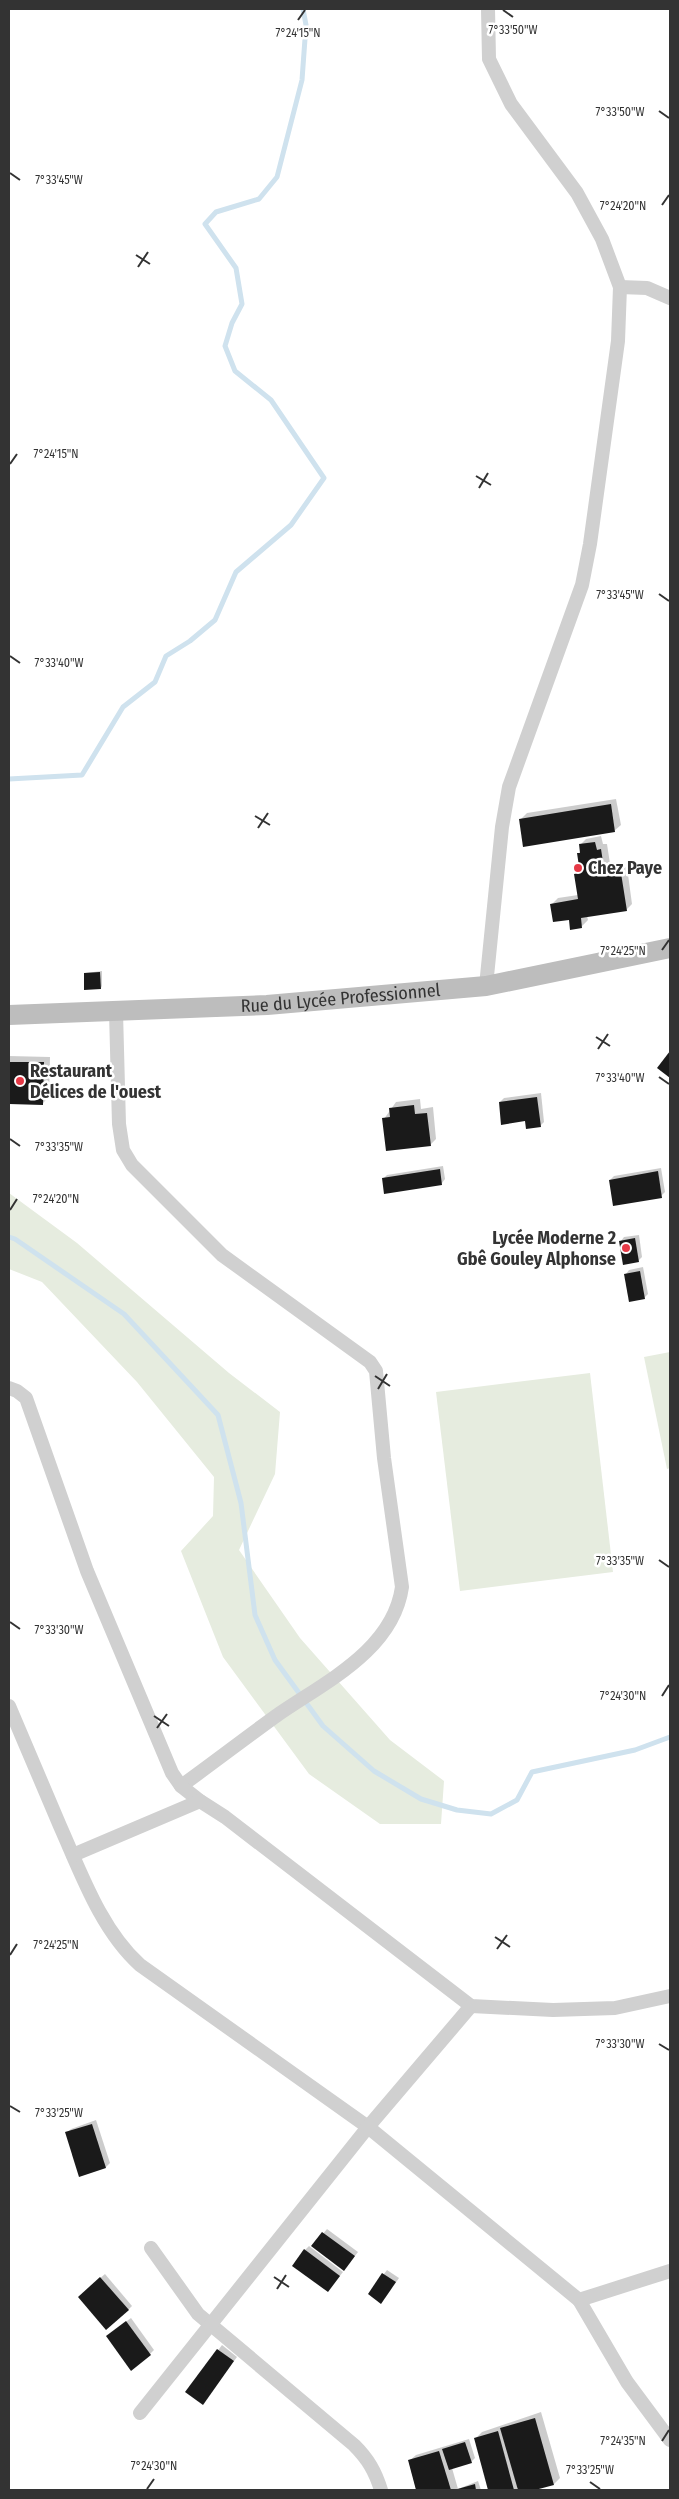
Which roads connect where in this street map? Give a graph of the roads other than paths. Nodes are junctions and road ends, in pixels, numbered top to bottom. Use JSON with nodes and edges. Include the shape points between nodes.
{"nodes":[{"id":1,"x":488,"y":9,"type":"edge"},
{"id":2,"x":620,"y":287,"type":"junction"},
{"id":3,"x":670,"y":298,"type":"edge"},
{"id":4,"x":670,"y":948,"type":"edge"},
{"id":5,"x":486,"y":986,"type":"junction"},
{"id":6,"x":116,"y":1012,"type":"junction"},
{"id":7,"x":9,"y":1015,"type":"edge"},
{"id":8,"x":9,"y":1388,"type":"edge"},
{"id":9,"x":9,"y":1706,"type":"edge"},
{"id":10,"x":181,"y":1786,"type":"junction"},
{"id":11,"x":200,"y":1802,"type":"junction"},
{"id":12,"x":73,"y":1855,"type":"junction"},
{"id":13,"x":670,"y":1996,"type":"edge"},
{"id":14,"x":471,"y":2006,"type":"junction"},
{"id":15,"x":368,"y":2128,"type":"junction"},
{"id":16,"x":151,"y":2248,"type":"dead end"},
{"id":17,"x":670,"y":2271,"type":"edge"},
{"id":18,"x":578,"y":2300,"type":"junction"},
{"id":19,"x":211,"y":2326,"type":"junction"},
{"id":20,"x":140,"y":2413,"type":"dead end"},
{"id":21,"x":670,"y":2440,"type":"edge"},
{"id":22,"x":381,"y":2490,"type":"edge"}],
"edges":[{"from":1,"to":2,"type":"street","via":[[489,59],[511,104],[577,193],[602,239]]},
{"from":2,"to":3,"type":"street","via":[[647,288]]},
{"from":2,"to":5,"type":"street","via":[[618,341],[590,544],[582,584],[510,787],[502,827]]},
{"from":4,"to":5,"type":"main road","name":"Rue du Lycée Professionnel"},
{"from":5,"to":6,"type":"main road","name":"Rue du Lycée Professionnel","via":[[267,1005]]},
{"from":6,"to":7,"type":"main road","name":"Rue du Lycée Professionnel"},
{"from":6,"to":10,"type":"street","via":[[119,1124],[123,1150],[132,1165],[222,1255],[370,1362],[376,1371],[402,1587],[400,1601],[390,1621],[370,1648],[337,1676]]},
{"from":8,"to":10,"type":"street","via":[[26,1398],[87,1571],[172,1773]]},
{"from":9,"to":12,"type":"street"},
{"from":10,"to":11,"type":"street"},
{"from":11,"to":12,"type":"street"},
{"from":11,"to":14,"type":"street","via":[[225,1817]]},
{"from":12,"to":15,"type":"street","via":[[99,1909],[125,1952],[140,1966]]},
{"from":13,"to":14,"type":"street","via":[[615,2008],[553,2010]]},
{"from":14,"to":15,"type":"street"},
{"from":15,"to":18,"type":"street"},
{"from":15,"to":19,"type":"street"},
{"from":16,"to":19,"type":"street","via":[[190,2305]]},
{"from":17,"to":18,"type":"street"},
{"from":18,"to":21,"type":"street","via":[[627,2382]]},
{"from":19,"to":20,"type":"street"},
{"from":19,"to":22,"type":"street","via":[[354,2445],[368,2459]]}]}
